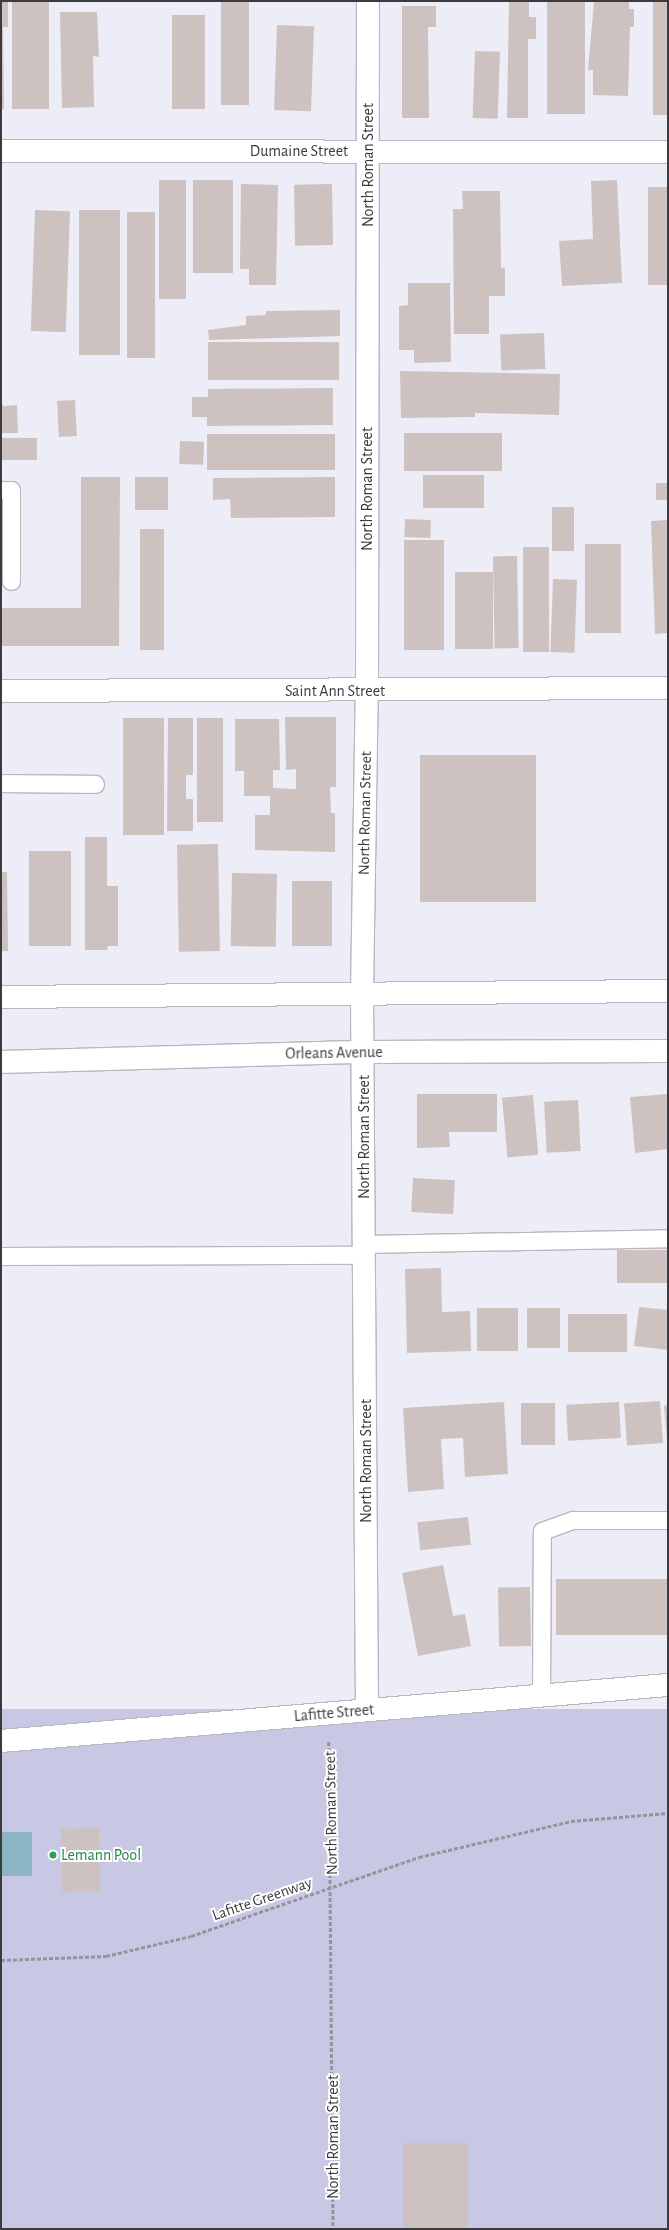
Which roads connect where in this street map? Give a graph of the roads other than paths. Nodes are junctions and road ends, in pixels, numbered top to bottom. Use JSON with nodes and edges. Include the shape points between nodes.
{"nodes":[{"id":1,"x":368,"y":1,"type":"edge"},
{"id":2,"x":1,"y":150,"type":"edge"},
{"id":3,"x":368,"y":151,"type":"junction"},
{"id":4,"x":668,"y":152,"type":"edge"},
{"id":5,"x":1,"y":490,"type":"edge"},
{"id":6,"x":11,"y":581,"type":"dead end"},
{"id":7,"x":668,"y":688,"type":"edge"},
{"id":8,"x":1,"y":691,"type":"edge"},
{"id":9,"x":367,"y":691,"type":"junction"},
{"id":10,"x":1,"y":783,"type":"edge"},
{"id":11,"x":95,"y":784,"type":"dead end"},
{"id":12,"x":668,"y":991,"type":"edge"},
{"id":13,"x":362,"y":995,"type":"junction"},
{"id":14,"x":1,"y":997,"type":"edge"},
{"id":15,"x":668,"y":1051,"type":"edge"},
{"id":16,"x":364,"y":1052,"type":"junction"},
{"id":17,"x":1,"y":1062,"type":"edge"},
{"id":18,"x":668,"y":1238,"type":"edge"},
{"id":19,"x":365,"y":1250,"type":"junction"},
{"id":20,"x":1,"y":1256,"type":"edge"},
{"id":21,"x":668,"y":1520,"type":"edge"},
{"id":22,"x":668,"y":1685,"type":"edge"},
{"id":23,"x":541,"y":1696,"type":"junction"},
{"id":24,"x":367,"y":1710,"type":"junction"},
{"id":25,"x":1,"y":1741,"type":"edge"}],
"edges":[{"from":1,"to":3,"type":"street","name":"North Roman Street"},
{"from":2,"to":3,"type":"street","name":"Dumaine Street"},
{"from":3,"to":4,"type":"street","name":"Dumaine Street"},
{"from":3,"to":9,"type":"street","name":"North Roman Street"},
{"from":5,"to":6,"type":"lane","via":[[11,490]]},
{"from":7,"to":9,"type":"street","name":"Saint Ann Street"},
{"from":8,"to":9,"type":"street","name":"Saint Ann Street"},
{"from":9,"to":13,"type":"street","name":"North Roman Street"},
{"from":10,"to":11,"type":"lane"},
{"from":12,"to":13,"type":"street"},
{"from":13,"to":14,"type":"street"},
{"from":13,"to":16,"type":"street","name":"North Roman Street"},
{"from":15,"to":16,"type":"street","name":"Orleans Avenue"},
{"from":16,"to":17,"type":"street","name":"Orleans Avenue"},
{"from":16,"to":19,"type":"street","name":"North Roman Street"},
{"from":18,"to":19,"type":"lane"},
{"from":19,"to":20,"type":"lane"},
{"from":19,"to":24,"type":"street","name":"North Roman Street"},
{"from":21,"to":23,"type":"lane","via":[[573,1520],[542,1532]]},
{"from":22,"to":23,"type":"street","name":"Lafitte Street"},
{"from":23,"to":24,"type":"street","name":"Lafitte Street"},
{"from":24,"to":25,"type":"street","name":"Lafitte Street"}]}
